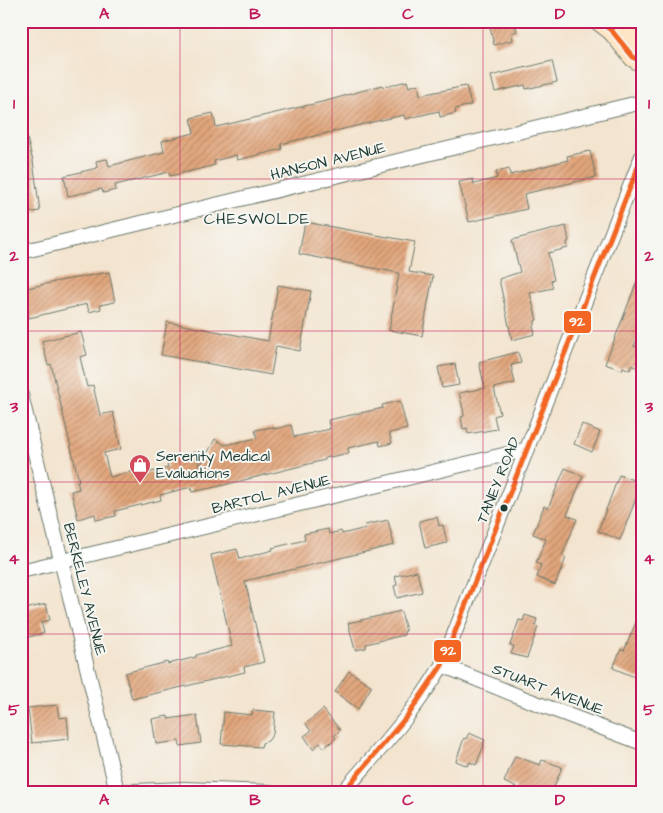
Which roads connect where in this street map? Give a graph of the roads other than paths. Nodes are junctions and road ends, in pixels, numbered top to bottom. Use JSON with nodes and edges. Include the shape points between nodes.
{"nodes":[{"id":1,"x":606,"y":26,"type":"edge"},
{"id":2,"x":642,"y":42,"type":"edge"},
{"id":3,"x":642,"y":63,"type":"edge"},
{"id":4,"x":642,"y":102,"type":"edge"},
{"id":5,"x":642,"y":156,"type":"edge"},
{"id":6,"x":21,"y":252,"type":"edge"},
{"id":7,"x":21,"y":395,"type":"edge"},
{"id":8,"x":528,"y":449,"type":"junction"},
{"id":9,"x":61,"y":562,"type":"junction"},
{"id":10,"x":21,"y":571,"type":"edge"},
{"id":11,"x":442,"y":665,"type":"junction"},
{"id":12,"x":642,"y":743,"type":"edge"},
{"id":13,"x":114,"y":791,"type":"edge"},
{"id":14,"x":269,"y":792,"type":"edge"},
{"id":15,"x":343,"y":792,"type":"edge"}],
"edges":[{"from":1,"to":2,"type":"main road"},
{"from":1,"to":3,"type":"main road"},
{"from":4,"to":6,"type":"street","name":"HANSON AVENUE"},
{"from":5,"to":8,"type":"street","name":"TANEY ROAD"},
{"from":7,"to":9,"type":"street","name":"BERKELEY AVENUE"},
{"from":8,"to":9,"type":"street","name":"BARTOL AVENUE"},
{"from":8,"to":11,"type":"street","name":"TANEY ROAD"},
{"from":9,"to":10,"type":"street","name":"BARTOL AVENUE"},
{"from":9,"to":13,"type":"street","name":"BERKELEY AVENUE"},
{"from":11,"to":12,"type":"street","name":"STUART AVENUE"},
{"from":11,"to":15,"type":"street","name":"TANEY ROAD","via":[[426,694]]},
{"from":13,"to":14,"type":"street"}]}
